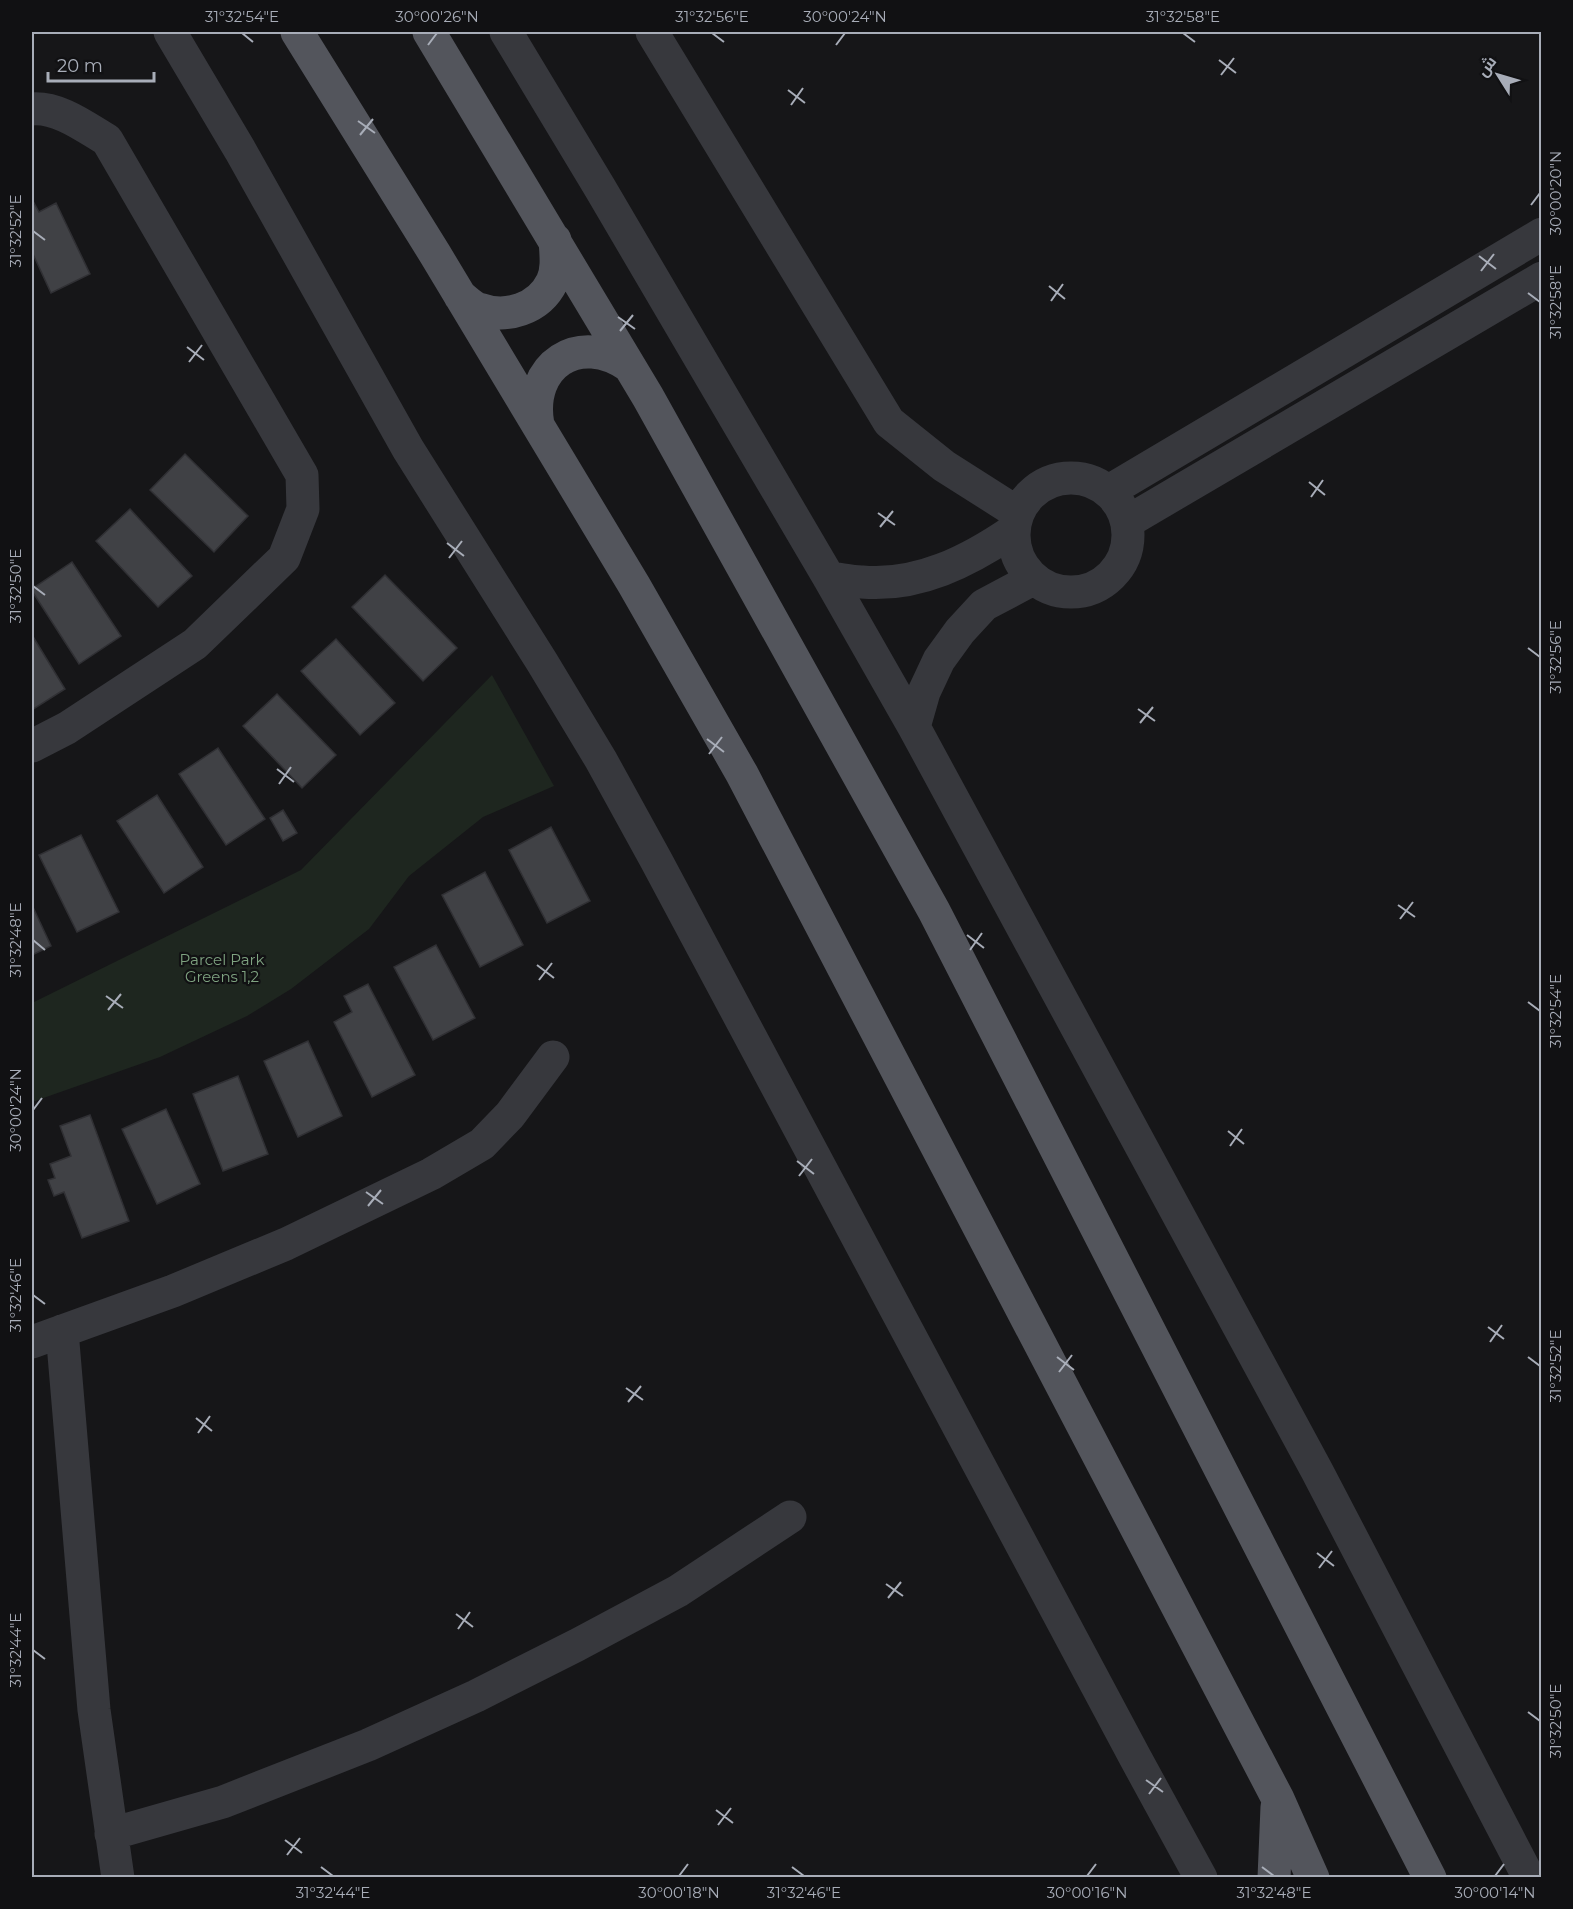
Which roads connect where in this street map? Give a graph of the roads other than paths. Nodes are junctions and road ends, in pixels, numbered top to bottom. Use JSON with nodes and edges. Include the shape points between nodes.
{"nodes":[{"id":1,"x":170,"y":32,"type":"edge"},
{"id":2,"x":297,"y":32,"type":"edge"},
{"id":3,"x":429,"y":32,"type":"edge"},
{"id":4,"x":506,"y":32,"type":"edge"},
{"id":5,"x":652,"y":32,"type":"edge"},
{"id":6,"x":32,"y":109,"type":"edge"},
{"id":7,"x":1542,"y":234,"type":"edge"},
{"id":8,"x":555,"y":240,"type":"junction"},
{"id":9,"x":1542,"y":279,"type":"edge"},
{"id":10,"x":460,"y":296,"type":"junction"},
{"id":11,"x":629,"y":366,"type":"junction"},
{"id":12,"x":538,"y":425,"type":"junction"},
{"id":13,"x":1109,"y":491,"type":"junction"},
{"id":14,"x":1016,"y":522,"type":"junction"},
{"id":15,"x":1127,"y":522,"type":"junction"},
{"id":16,"x":829,"y":578,"type":"junction"},
{"id":17,"x":1033,"y":579,"type":"junction"},
{"id":18,"x":914,"y":727,"type":"junction"},
{"id":19,"x":32,"y":746,"type":"edge"},
{"id":20,"x":554,"y":1057,"type":"dead end"},
{"id":21,"x":62,"y":1331,"type":"junction"},
{"id":22,"x":32,"y":1342,"type":"edge"},
{"id":23,"x":790,"y":1516,"type":"dead end"},
{"id":24,"x":1278,"y":1799,"type":"junction"},
{"id":25,"x":111,"y":1834,"type":"junction"},
{"id":26,"x":118,"y":1878,"type":"edge"},
{"id":27,"x":1202,"y":1878,"type":"edge"},
{"id":28,"x":1274,"y":1878,"type":"edge"},
{"id":29,"x":1313,"y":1878,"type":"edge"},
{"id":30,"x":1430,"y":1878,"type":"edge"},
{"id":31,"x":1529,"y":1878,"type":"edge"}],
"edges":[{"from":1,"to":27,"type":"street","via":[[408,449],[601,760]]},
{"from":2,"to":10,"type":"main road"},
{"from":3,"to":8,"type":"main road"},
{"from":4,"to":16,"type":"street"},
{"from":5,"to":14,"type":"street","via":[[890,422]]},
{"from":6,"to":19,"type":"street","via":[[74,119],[107,141],[302,475],[303,509],[284,558],[195,644],[67,728]]},
{"from":7,"to":13,"type":"street"},
{"from":8,"to":10,"type":"main road","via":[[557,262],[551,283],[538,300],[520,311],[498,314],[477,309]]},
{"from":8,"to":11,"type":"main road"},
{"from":9,"to":15,"type":"street"},
{"from":10,"to":12,"type":"main road"},
{"from":11,"to":12,"type":"main road","via":[[601,352],[584,351],[568,356],[544,377],[537,392]]},
{"from":11,"to":30,"type":"main road","via":[[934,911]]},
{"from":12,"to":24,"type":"main road","via":[[742,774]]},
{"from":13,"to":14,"type":"street","via":[[1093,482],[1058,479],[1041,486],[1028,498]]},
{"from":13,"to":15,"type":"street"},
{"from":14,"to":16,"type":"street","via":[[962,562],[930,574],[896,581]]},
{"from":14,"to":17,"type":"street","via":[[1015,548]]},
{"from":15,"to":17,"type":"street","via":[[1124,558],[1100,584],[1084,591],[1065,592]]},
{"from":16,"to":18,"type":"street"},
{"from":17,"to":18,"type":"street","via":[[984,605],[960,631],[939,660]]},
{"from":18,"to":31,"type":"street","via":[[1317,1471]]},
{"from":20,"to":21,"type":"street","via":[[510,1115],[482,1144],[431,1174],[286,1244]]},
{"from":21,"to":22,"type":"street"},
{"from":21,"to":25,"type":"street","via":[[94,1710]]},
{"from":23,"to":25,"type":"street","via":[[678,1591],[476,1696],[368,1745],[223,1802]]},
{"from":24,"to":28,"type":"main road"},
{"from":24,"to":29,"type":"main road"},
{"from":25,"to":26,"type":"street"}]}
